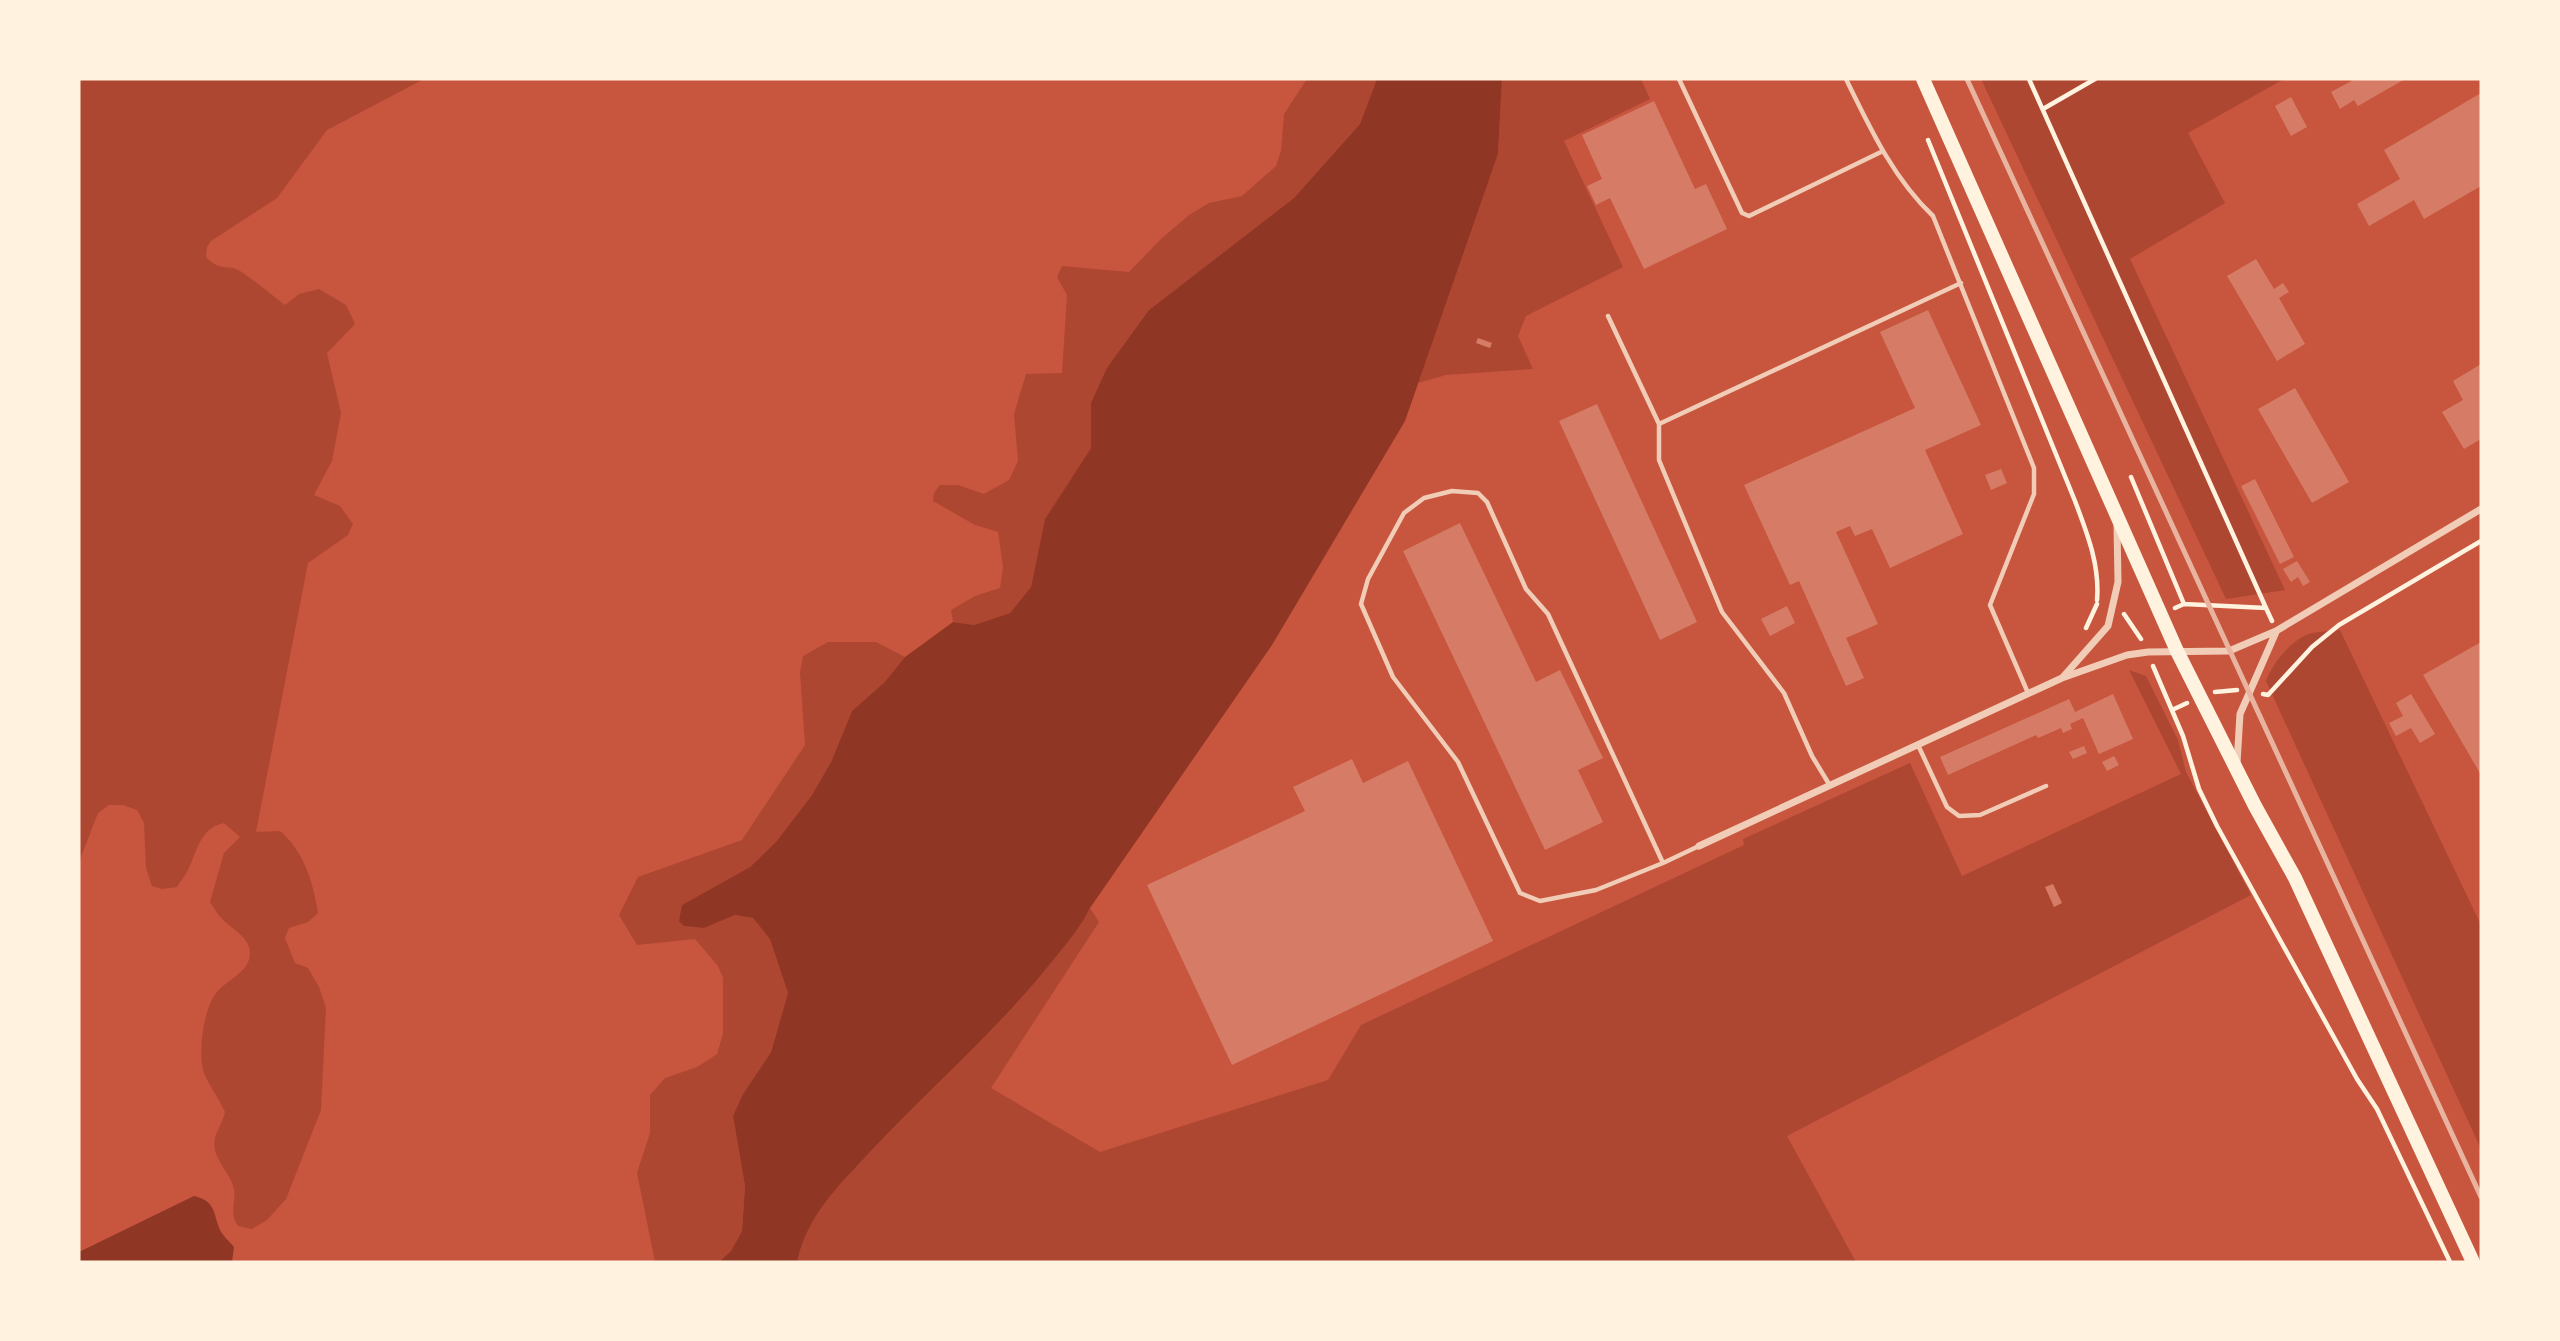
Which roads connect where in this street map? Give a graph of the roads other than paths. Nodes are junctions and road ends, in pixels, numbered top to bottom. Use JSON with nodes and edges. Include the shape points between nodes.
{"nodes":[{"id":1,"x":1679,"y":79,"type":"edge"},
{"id":2,"x":1846,"y":79,"type":"edge"},
{"id":3,"x":1923,"y":79,"type":"edge"},
{"id":4,"x":1883,"y":151,"type":"junction"},
{"id":5,"x":1961,"y":283,"type":"junction"},
{"id":6,"x":1608,"y":316,"type":"dead end"},
{"id":7,"x":1659,"y":424,"type":"junction"},
{"id":8,"x":2481,"y":509,"type":"edge"},
{"id":9,"x":2117,"y":514,"type":"junction"},
{"id":10,"x":2276,"y":631,"type":"junction"},
{"id":11,"x":2177,"y":651,"type":"junction"},
{"id":12,"x":2062,"y":678,"type":"junction"},
{"id":13,"x":2028,"y":693,"type":"junction"},
{"id":14,"x":1917,"y":745,"type":"junction"},
{"id":15,"x":2236,"y":767,"type":"junction"},
{"id":16,"x":1829,"y":784,"type":"junction"},
{"id":17,"x":2046,"y":786,"type":"dead end"},
{"id":18,"x":1699,"y":846,"type":"joint"},
{"id":19,"x":1663,"y":863,"type":"junction"},
{"id":20,"x":2473,"y":1262,"type":"edge"}],
"edges":[{"from":1,"to":4,"type":"lane","via":[[1742,214],[1749,216]]},
{"from":2,"to":4,"type":"lane"},
{"from":3,"to":9,"type":"main road"},
{"from":4,"to":5,"type":"lane","via":[[1911,195],[1933,216]]},
{"from":5,"to":7,"type":"lane"},
{"from":5,"to":13,"type":"lane","via":[[2034,468],[2034,494],[1990,605]]},
{"from":6,"to":7,"type":"lane"},
{"from":7,"to":16,"type":"lane","via":[[1659,460],[1722,612],[1784,693]]},
{"from":8,"to":10,"type":"street"},
{"from":9,"to":11,"type":"main road"},
{"from":9,"to":12,"type":"street","via":[[2118,582],[2108,626]]},
{"from":10,"to":11,"type":"street","via":[[2229,651]]},
{"from":10,"to":15,"type":"street","via":[[2240,714]]},
{"from":11,"to":12,"type":"street","via":[[2127,655]]},
{"from":11,"to":15,"type":"main road"},
{"from":12,"to":13,"type":"street"},
{"from":13,"to":14,"type":"street"},
{"from":14,"to":16,"type":"street"},
{"from":14,"to":17,"type":"lane","via":[[1947,807],[1959,816],[1980,816]]},
{"from":15,"to":20,"type":"main road","via":[[2295,878]]},
{"from":16,"to":18,"type":"street"},
{"from":18,"to":19,"type":"lane"},
{"from":19,"to":19,"type":"lane","via":[[1596,890],[1540,901],[1520,893],[1458,762],[1393,677],[1361,604],[1368,579],[1404,513],[1424,498],[1452,491],[1478,493],[1487,502],[1526,589],[1548,614]]}]}
